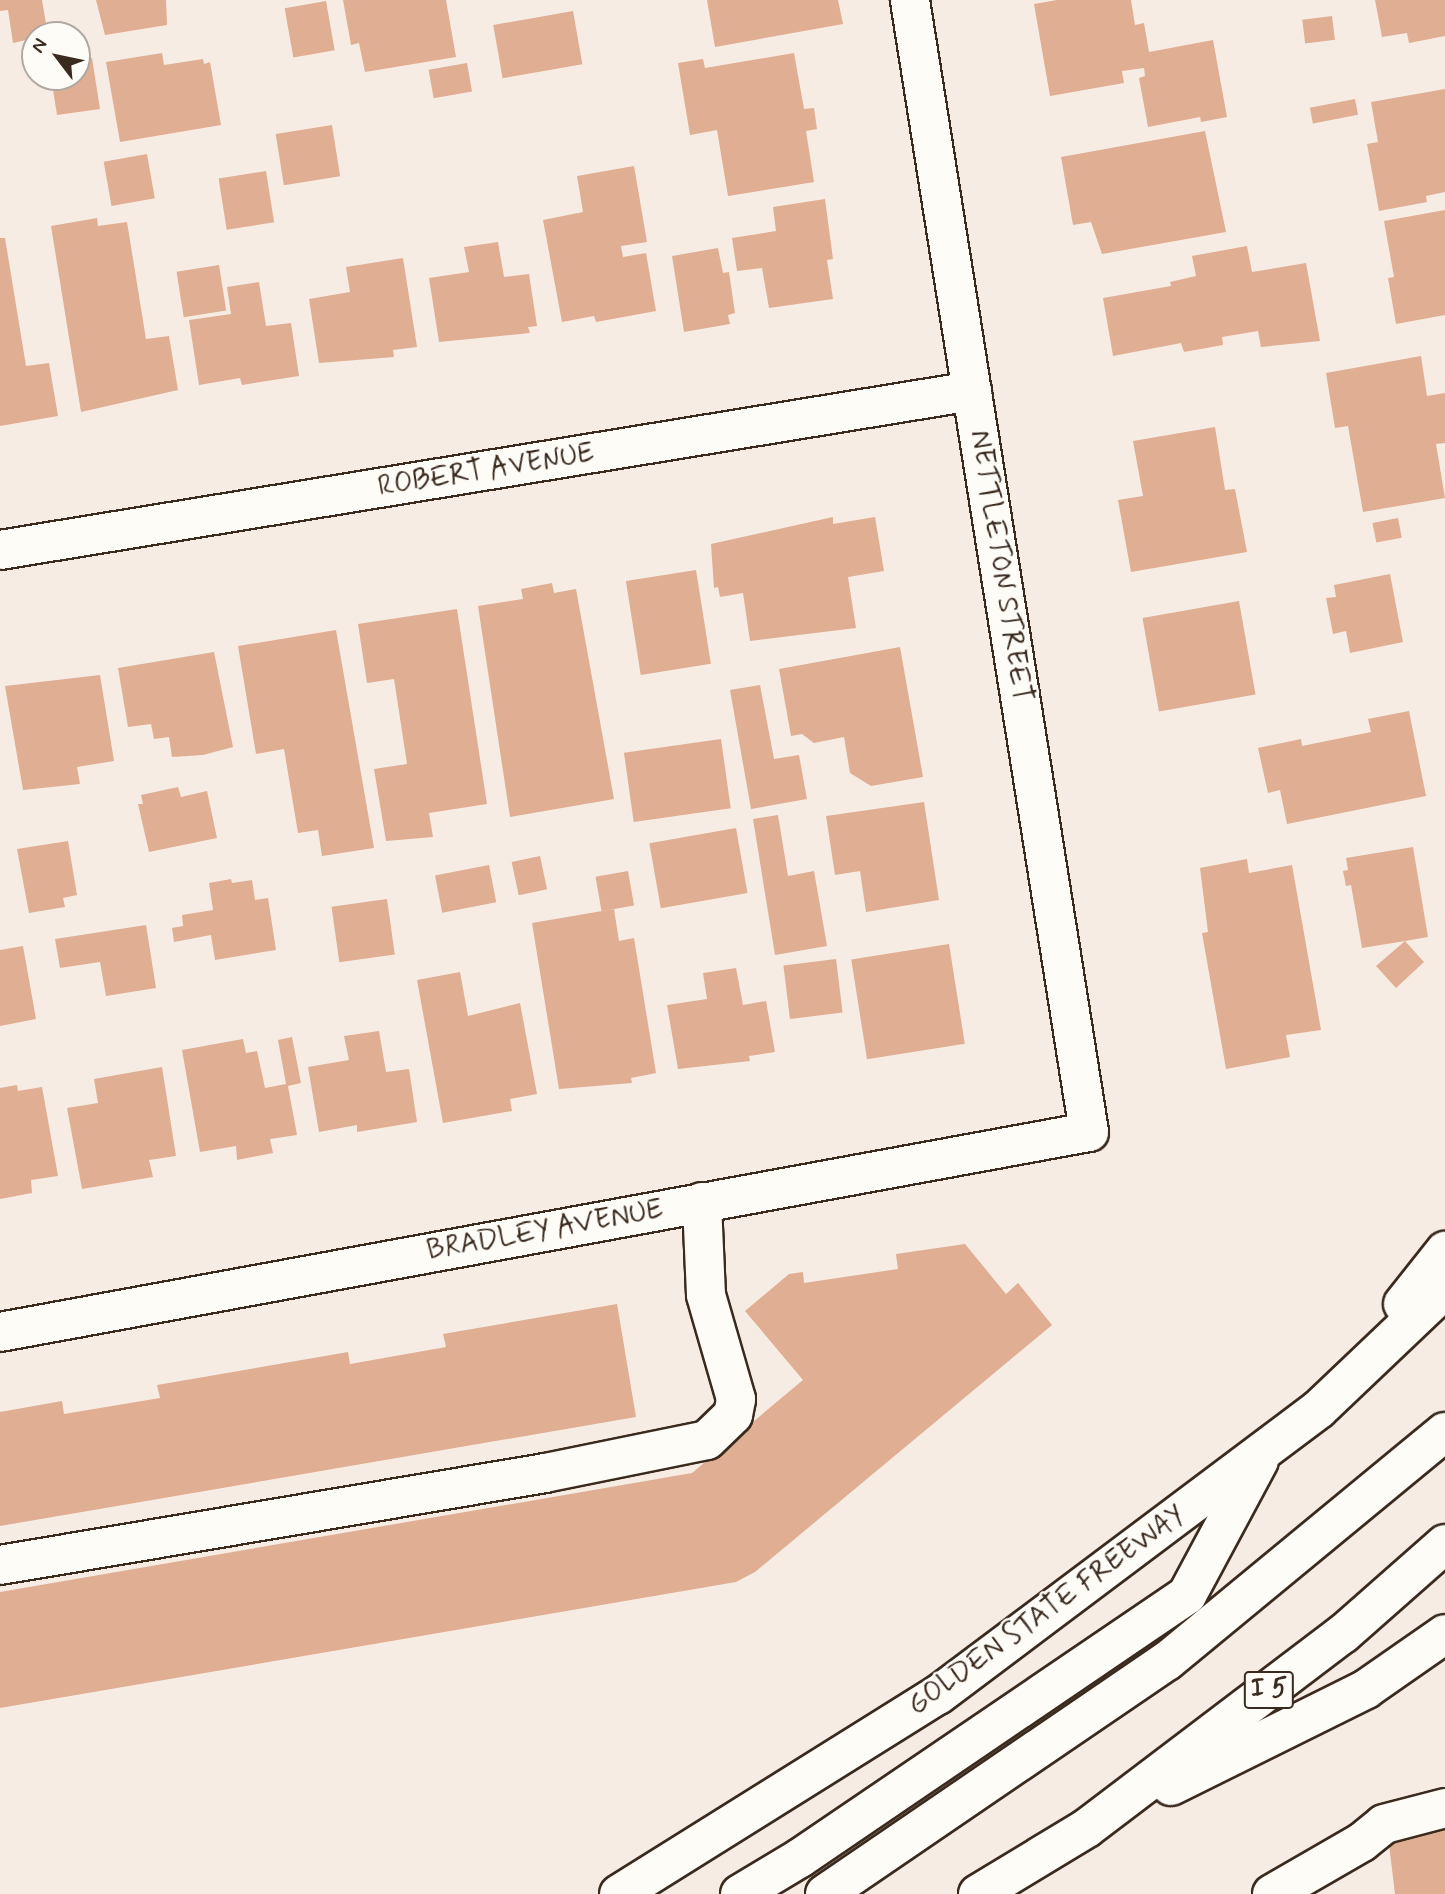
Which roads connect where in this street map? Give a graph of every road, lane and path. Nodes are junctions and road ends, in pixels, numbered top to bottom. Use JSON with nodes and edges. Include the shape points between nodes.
{"nodes":[{"id":1,"x":910,"y":0,"type":"edge"},
{"id":2,"x":972,"y":391,"type":"junction"},
{"id":3,"x":0,"y":550,"type":"edge"},
{"id":4,"x":1090,"y":1132,"type":"joint"},
{"id":5,"x":702,"y":1202,"type":"junction"},
{"id":6,"x":1445,"y":1251,"type":"edge"},
{"id":7,"x":1445,"y":1289,"type":"edge"},
{"id":8,"x":0,"y":1332,"type":"edge"},
{"id":9,"x":1319,"y":1409,"type":"junction"},
{"id":10,"x":1445,"y":1432,"type":"edge"},
{"id":11,"x":1265,"y":1450,"type":"junction"},
{"id":12,"x":1445,"y":1544,"type":"edge"},
{"id":13,"x":0,"y":1565,"type":"edge"},
{"id":14,"x":1445,"y":1634,"type":"edge"},
{"id":15,"x":1445,"y":1808,"type":"edge"},
{"id":16,"x":1087,"y":1828,"type":"junction"},
{"id":17,"x":619,"y":1894,"type":"edge"},
{"id":18,"x":740,"y":1894,"type":"edge"},
{"id":19,"x":825,"y":1894,"type":"edge"},
{"id":20,"x":978,"y":1894,"type":"edge"},
{"id":21,"x":1272,"y":1894,"type":"edge"}],
"edges":[{"from":1,"to":2,"type":"main road","name":"NETTLETON STREET"},
{"from":2,"to":3,"type":"main road","name":"ROBERT AVENUE"},
{"from":2,"to":4,"type":"main road","name":"NETTLETON STREET"},
{"from":4,"to":5,"type":"main road","name":"BRADLEY AVENUE"},
{"from":5,"to":8,"type":"main road","name":"BRADLEY AVENUE"},
{"from":5,"to":13,"type":"main road","via":[[706,1295],[736,1399],[733,1415],[707,1440],[545,1474]]},
{"from":6,"to":9,"type":"main road"},
{"from":7,"to":9,"type":"main road","name":"GOLDEN STATE FREEWAY"},
{"from":9,"to":11,"type":"main road","name":"GOLDEN STATE FREEWAY"},
{"from":10,"to":19,"type":"main road","via":[[1167,1661]]},
{"from":11,"to":17,"type":"main road","name":"GOLDEN STATE FREEWAY","via":[[938,1695]]},
{"from":11,"to":18,"type":"main road","via":[[1187,1595]]},
{"from":12,"to":16,"type":"main road","number":"I 5","via":[[1343,1634]]},
{"from":14,"to":16,"type":"main road","via":[[1366,1689]]},
{"from":15,"to":21,"type":"main road","via":[[1384,1824],[1362,1842]]},
{"from":16,"to":20,"type":"main road","number":"I 5"}]}
